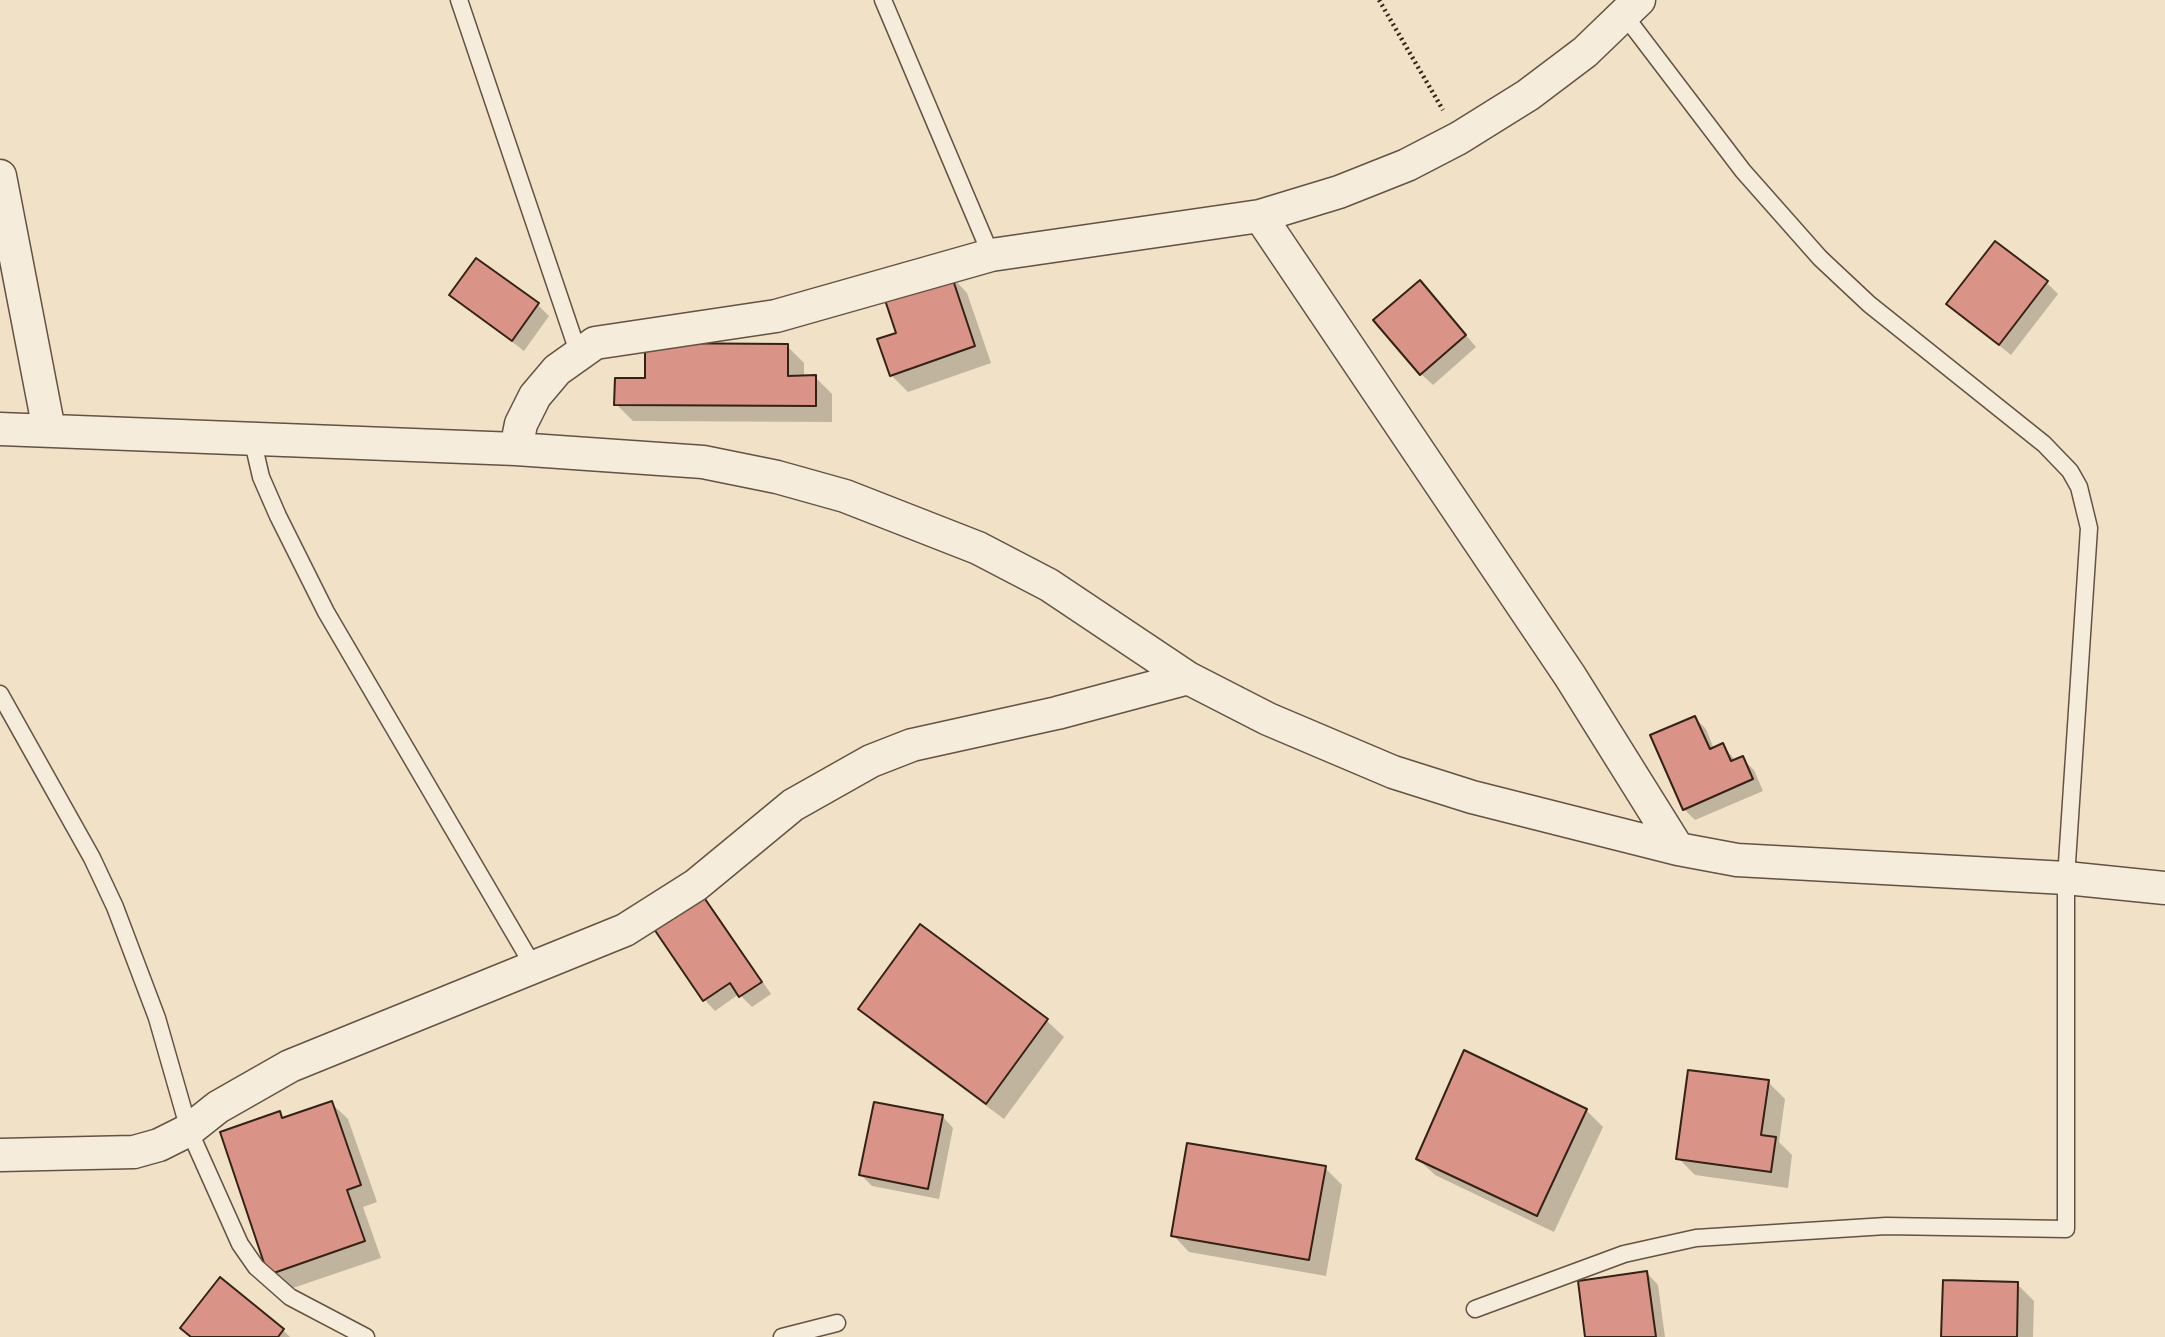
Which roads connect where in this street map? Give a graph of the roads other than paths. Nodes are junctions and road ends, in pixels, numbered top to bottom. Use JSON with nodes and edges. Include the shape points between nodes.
{"nodes":[{"id":1,"x":459,"y":0,"type":"edge"},
{"id":2,"x":883,"y":0,"type":"edge"},
{"id":3,"x":1632,"y":8,"type":"edge"},
{"id":4,"x":0,"y":176,"type":"edge"},
{"id":5,"x":1260,"y":216,"type":"junction"},
{"id":6,"x":991,"y":255,"type":"junction"},
{"id":7,"x":578,"y":352,"type":"junction"},
{"id":8,"x":0,"y":429,"type":"edge"},
{"id":9,"x":49,"y":430,"type":"junction"},
{"id":10,"x":251,"y":439,"type":"junction"},
{"id":11,"x":516,"y":449,"type":"junction"},
{"id":12,"x":1188,"y":678,"type":"junction"},
{"id":13,"x":0,"y":694,"type":"edge"},
{"id":14,"x":1678,"y":849,"type":"junction"},
{"id":15,"x":2066,"y":878,"type":"junction"},
{"id":16,"x":2165,"y":888,"type":"edge"},
{"id":17,"x":535,"y":969,"type":"junction"},
{"id":18,"x":189,"y":1130,"type":"junction"},
{"id":19,"x":0,"y":1155,"type":"edge"},
{"id":20,"x":1475,"y":1308,"type":"dead end"},
{"id":21,"x":837,"y":1323,"type":"dead end"},
{"id":22,"x":366,"y":1337,"type":"edge"},
{"id":23,"x":782,"y":1337,"type":"edge"}],
"edges":[{"from":1,"to":7,"type":"lane"},
{"from":2,"to":6,"type":"lane"},
{"from":3,"to":5,"type":"street","via":[[1528,95],[1459,138],[1339,192]]},
{"from":3,"to":15,"type":"lane","via":[[1743,172],[1820,258],[1869,304],[2051,450],[2079,486],[2089,528]]},
{"from":4,"to":9,"type":"street"},
{"from":5,"to":6,"type":"street"},
{"from":5,"to":14,"type":"street","via":[[1570,676]]},
{"from":6,"to":7,"type":"street","via":[[776,316],[595,342]]},
{"from":7,"to":11,"type":"street","via":[[534,396]]},
{"from":8,"to":9,"type":"street"},
{"from":9,"to":10,"type":"street"},
{"from":10,"to":11,"type":"street"},
{"from":10,"to":17,"type":"lane","via":[[261,477],[326,612]]},
{"from":11,"to":12,"type":"street","via":[[703,462],[845,496],[919,523],[1037,579]]},
{"from":12,"to":14,"type":"street","via":[[1268,719],[1393,772],[1472,797]]},
{"from":12,"to":17,"type":"street","via":[[1057,713],[912,744],[871,761],[793,805],[661,909]]},
{"from":13,"to":18,"type":"lane","via":[[115,907],[157,1018]]},
{"from":14,"to":15,"type":"street","via":[[1737,860]]},
{"from":15,"to":16,"type":"street"},
{"from":15,"to":20,"type":"lane","via":[[2066,1229],[1886,1226],[1696,1238],[1624,1254]]},
{"from":17,"to":18,"type":"street","via":[[290,1066],[218,1107]]},
{"from":18,"to":19,"type":"street","via":[[134,1152]]},
{"from":18,"to":22,"type":"lane","via":[[240,1244],[256,1267],[290,1297]]},
{"from":21,"to":23,"type":"lane"}]}
